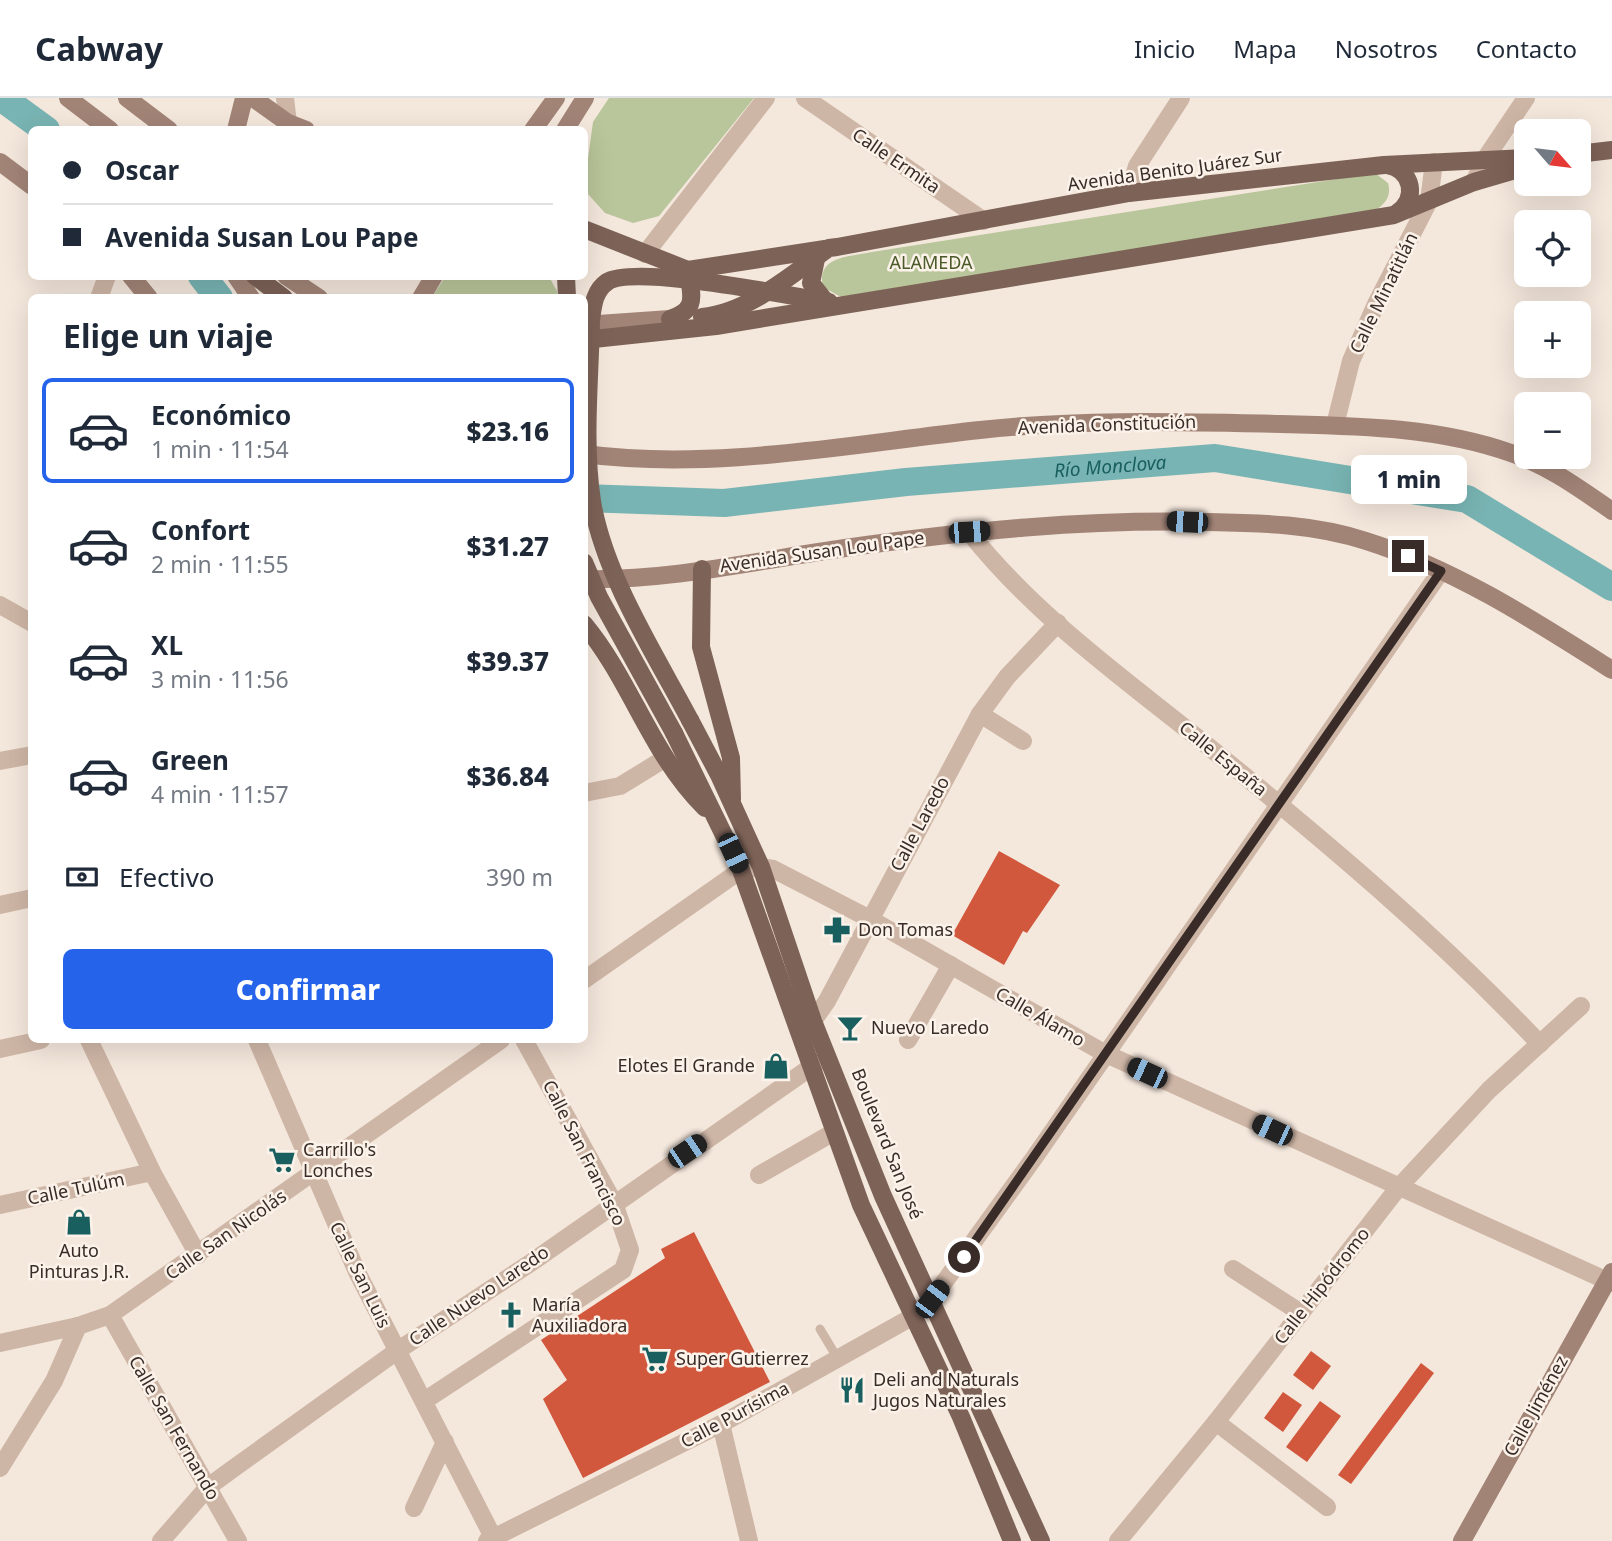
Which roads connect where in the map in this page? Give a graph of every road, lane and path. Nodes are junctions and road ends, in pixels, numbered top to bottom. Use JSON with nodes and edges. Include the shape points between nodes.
{"nodes":[{"id":1,"x":68,"y":98,"type":"edge"},
{"id":2,"x":127,"y":98,"type":"edge"},
{"id":3,"x":244,"y":98,"type":"edge"},
{"id":4,"x":253,"y":98,"type":"edge"},
{"id":5,"x":285,"y":98,"type":"edge"},
{"id":6,"x":585,"y":98,"type":"edge"},
{"id":7,"x":592,"y":98,"type":"edge"},
{"id":8,"x":766,"y":98,"type":"edge"},
{"id":9,"x":1181,"y":98,"type":"edge"},
{"id":10,"x":1526,"y":98,"type":"edge"},
{"id":11,"x":807,"y":99,"type":"edge"},
{"id":12,"x":552,"y":104,"type":"edge"},
{"id":13,"x":288,"y":123,"type":"junction"},
{"id":14,"x":105,"y":126,"type":"edge"},
{"id":15,"x":164,"y":126,"type":"edge"},
{"id":16,"x":237,"y":126,"type":"edge"},
{"id":17,"x":296,"y":126,"type":"edge"},
{"id":18,"x":536,"y":126,"type":"edge"},
{"id":19,"x":549,"y":126,"type":"edge"},
{"id":20,"x":568,"y":126,"type":"edge"},
{"id":21,"x":581,"y":126,"type":"edge"},
{"id":22,"x":1612,"y":150,"type":"edge"},
{"id":23,"x":1591,"y":152,"type":"edge"},
{"id":24,"x":1514,"y":158,"type":"edge"},
{"id":25,"x":1485,"y":159,"type":"junction"},
{"id":26,"x":0,"y":162,"type":"edge"},
{"id":27,"x":1434,"y":162,"type":"junction"},
{"id":28,"x":1384,"y":165,"type":"junction"},
{"id":29,"x":1514,"y":170,"type":"edge"},
{"id":30,"x":1474,"y":182,"type":"junction"},
{"id":31,"x":28,"y":183,"type":"edge"},
{"id":32,"x":1129,"y":193,"type":"junction"},
{"id":33,"x":1429,"y":201,"type":"junction"},
{"id":34,"x":1394,"y":215,"type":"junction"},
{"id":35,"x":984,"y":221,"type":"junction"},
{"id":36,"x":588,"y":231,"type":"edge"},
{"id":37,"x":822,"y":253,"type":"junction"},
{"id":38,"x":645,"y":254,"type":"junction"},
{"id":39,"x":689,"y":275,"type":"junction"},
{"id":40,"x":134,"y":280,"type":"edge"},
{"id":41,"x":260,"y":280,"type":"edge"},
{"id":42,"x":292,"y":280,"type":"edge"},
{"id":43,"x":763,"y":293,"type":"junction"},
{"id":44,"x":146,"y":294,"type":"edge"},
{"id":45,"x":279,"y":294,"type":"edge"},
{"id":46,"x":313,"y":294,"type":"edge"},
{"id":47,"x":834,"y":303,"type":"junction"},
{"id":48,"x":670,"y":319,"type":"junction"},
{"id":49,"x":588,"y":323,"type":"edge"},
{"id":50,"x":588,"y":340,"type":"edge"},
{"id":51,"x":1335,"y":425,"type":"junction"},
{"id":52,"x":588,"y":455,"type":"edge"},
{"id":53,"x":1612,"y":511,"type":"edge"},
{"id":54,"x":969,"y":532,"type":"junction"},
{"id":55,"x":702,"y":569,"type":"junction"},
{"id":56,"x":588,"y":571,"type":"edge"},
{"id":57,"x":1441,"y":571,"type":"junction"},
{"id":58,"x":588,"y":579,"type":"edge"},
{"id":59,"x":0,"y":605,"type":"edge"},
{"id":60,"x":28,"y":621,"type":"edge"},
{"id":61,"x":1058,"y":623,"type":"junction"},
{"id":62,"x":588,"y":629,"type":"edge"},
{"id":63,"x":1612,"y":670,"type":"edge"},
{"id":64,"x":980,"y":714,"type":"junction"},
{"id":65,"x":1023,"y":741,"type":"dead end"},
{"id":66,"x":28,"y":756,"type":"edge"},
{"id":67,"x":664,"y":759,"type":"junction"},
{"id":68,"x":0,"y":761,"type":"edge"},
{"id":69,"x":588,"y":792,"type":"edge"},
{"id":70,"x":732,"y":803,"type":"junction"},
{"id":71,"x":1280,"y":804,"type":"junction"},
{"id":72,"x":717,"y":819,"type":"junction"},
{"id":73,"x":761,"y":867,"type":"junction"},
{"id":74,"x":741,"y":870,"type":"junction"},
{"id":75,"x":28,"y":899,"type":"edge"},
{"id":76,"x":0,"y":905,"type":"edge"},
{"id":77,"x":870,"y":919,"type":"junction"},
{"id":78,"x":951,"y":965,"type":"junction"},
{"id":79,"x":588,"y":977,"type":"edge"},
{"id":80,"x":1581,"y":1006,"type":"dead end"},
{"id":81,"x":813,"y":1021,"type":"junction"},
{"id":82,"x":797,"y":1033,"type":"junction"},
{"id":83,"x":908,"y":1040,"type":"dead end"},
{"id":84,"x":28,"y":1043,"type":"edge"},
{"id":85,"x":260,"y":1043,"type":"edge"},
{"id":86,"x":497,"y":1043,"type":"edge"},
{"id":87,"x":526,"y":1043,"type":"edge"},
{"id":88,"x":92,"y":1044,"type":"edge"},
{"id":89,"x":1540,"y":1044,"type":"junction"},
{"id":90,"x":0,"y":1049,"type":"edge"},
{"id":91,"x":1104,"y":1053,"type":"junction"},
{"id":92,"x":828,"y":1056,"type":"junction"},
{"id":93,"x":810,"y":1067,"type":"junction"},
{"id":94,"x":834,"y":1132,"type":"junction"},
{"id":95,"x":152,"y":1172,"type":"junction"},
{"id":96,"x":313,"y":1174,"type":"junction"},
{"id":97,"x":759,"y":1175,"type":"dead end"},
{"id":98,"x":1398,"y":1188,"type":"junction"},
{"id":99,"x":883,"y":1196,"type":"junction"},
{"id":100,"x":614,"y":1203,"type":"junction"},
{"id":101,"x":0,"y":1205,"type":"edge"},
{"id":102,"x":878,"y":1245,"type":"junction"},
{"id":103,"x":198,"y":1255,"type":"junction"},
{"id":104,"x":917,"y":1268,"type":"junction"},
{"id":105,"x":1233,"y":1269,"type":"dead end"},
{"id":106,"x":1610,"y":1278,"type":"edge"},
{"id":107,"x":932,"y":1299,"type":"junction"},
{"id":108,"x":1301,"y":1313,"type":"junction"},
{"id":109,"x":110,"y":1315,"type":"junction"},
{"id":110,"x":912,"y":1317,"type":"junction"},
{"id":111,"x":79,"y":1326,"type":"junction"},
{"id":112,"x":820,"y":1329,"type":"dead end"},
{"id":113,"x":0,"y":1343,"type":"edge"},
{"id":114,"x":397,"y":1350,"type":"junction"},
{"id":115,"x":838,"y":1359,"type":"junction"},
{"id":116,"x":424,"y":1401,"type":"junction"},
{"id":117,"x":1216,"y":1422,"type":"junction"},
{"id":118,"x":721,"y":1424,"type":"junction"},
{"id":119,"x":445,"y":1442,"type":"junction"},
{"id":120,"x":0,"y":1468,"type":"edge"},
{"id":121,"x":208,"y":1487,"type":"junction"},
{"id":122,"x":1327,"y":1507,"type":"dead end"},
{"id":123,"x":414,"y":1508,"type":"dead end"},
{"id":124,"x":492,"y":1540,"type":"edge"},
{"id":125,"x":161,"y":1541,"type":"edge"},
{"id":126,"x":238,"y":1541,"type":"edge"},
{"id":127,"x":749,"y":1541,"type":"edge"},
{"id":128,"x":1012,"y":1541,"type":"edge"},
{"id":129,"x":1041,"y":1541,"type":"edge"},
{"id":130,"x":1118,"y":1541,"type":"edge"},
{"id":131,"x":1462,"y":1541,"type":"edge"}],
"edges":[{"from":1,"to":14,"type":"street"},
{"from":2,"to":15,"type":"street"},
{"from":3,"to":16,"type":"street"},
{"from":4,"to":13,"type":"street"},
{"from":5,"to":13,"type":"street"},
{"from":6,"to":20,"type":"street"},
{"from":7,"to":21,"type":"street"},
{"from":8,"to":38,"type":"street"},
{"from":9,"to":32,"type":"street","via":[[1137,166]]},
{"from":10,"to":25,"type":"street"},
{"from":11,"to":35,"type":"street","name":"Calle Ermita"},
{"from":12,"to":18,"type":"street"},
{"from":12,"to":19,"type":"street"},
{"from":13,"to":17,"type":"street"},
{"from":22,"to":23,"type":"main road"},
{"from":24,"to":25,"type":"main road","name":"Avenida Benito Juárez Sur"},
{"from":25,"to":27,"type":"main road","name":"Avenida Benito Juárez Sur"},
{"from":25,"to":30,"type":"street"},
{"from":26,"to":31,"type":"street"},
{"from":27,"to":28,"type":"main road","name":"Avenida Benito Juárez Sur"},
{"from":27,"to":33,"type":"street","name":"Calle Minatitlán"},
{"from":28,"to":32,"type":"main road","name":"Avenida Benito Juárez Sur"},
{"from":28,"to":34,"type":"main road","via":[[1404,173],[1410,185],[1406,206]]},
{"from":29,"to":30,"type":"main road"},
{"from":30,"to":33,"type":"main road"},
{"from":32,"to":35,"type":"main road","name":"Avenida Benito Juárez Sur"},
{"from":33,"to":34,"type":"main road"},
{"from":33,"to":51,"type":"street","name":"Calle Minatitlán","via":[[1351,361]]},
{"from":34,"to":47,"type":"main road"},
{"from":35,"to":37,"type":"main road","name":"Avenida Benito Juárez Sur"},
{"from":36,"to":38,"type":"main road"},
{"from":37,"to":39,"type":"main road"},
{"from":37,"to":43,"type":"main road","name":"Avenida Benito Juárez Sur"},
{"from":37,"to":47,"type":"main road","via":[[812,266],[811,283]]},
{"from":38,"to":39,"type":"main road"},
{"from":39,"to":43,"type":"main road"},
{"from":39,"to":48,"type":"main road","via":[[691,306]]},
{"from":39,"to":49,"type":"main road","via":[[612,279],[596,295]]},
{"from":40,"to":44,"type":"street"},
{"from":41,"to":45,"type":"main road"},
{"from":42,"to":46,"type":"street"},
{"from":43,"to":47,"type":"main road"},
{"from":43,"to":48,"type":"main road","name":"Avenida Benito Juárez Sur","via":[[720,314]]},
{"from":47,"to":50,"type":"main road","via":[[716,326]]},
{"from":48,"to":49,"type":"street"},
{"from":49,"to":70,"type":"main road","name":"Boulevard San José","bridge":true,"via":[[588,445],[592,502],[602,542]]},
{"from":51,"to":52,"type":"street","name":"Avenida Constitución","via":[[1115,422],[983,430],[714,458],[635,461]]},
{"from":51,"to":53,"type":"street","name":"Avenida Constitución","via":[[1418,431],[1512,453],[1570,482]]},
{"from":54,"to":55,"type":"street","name":"Avenida Susan Lou Pape"},
{"from":54,"to":57,"type":"street","name":"Avenida Susan Lou Pape","via":[[1132,522],[1297,525],[1366,541]]},
{"from":54,"to":61,"type":"street","name":"Calle España","via":[[1004,574]]},
{"from":55,"to":58,"type":"street","name":"Avenida Susan Lou Pape"},
{"from":55,"to":70,"type":"main road","via":[[701,647],[731,758]]},
{"from":56,"to":72,"type":"main road","bridge":true},
{"from":57,"to":63,"type":"street","name":"Avenida Susan Lou Pape","via":[[1494,597]]},
{"from":57,"to":71,"type":"street","name":"Calle Purísima"},
{"from":59,"to":60,"type":"street"},
{"from":61,"to":64,"type":"street","name":"Calle Laredo","via":[[1007,677]]},
{"from":61,"to":71,"type":"street","name":"Calle España"},
{"from":62,"to":67,"type":"main road"},
{"from":64,"to":65,"type":"street"},
{"from":64,"to":77,"type":"street","name":"Calle Laredo"},
{"from":66,"to":68,"type":"street"},
{"from":67,"to":69,"type":"street","via":[[620,786]]},
{"from":67,"to":72,"type":"main road"},
{"from":70,"to":73,"type":"main road","name":"Boulevard San José"},
{"from":71,"to":89,"type":"street","name":"Calle España","via":[[1396,906]]},
{"from":71,"to":91,"type":"street","name":"Calle Purísima"},
{"from":72,"to":74,"type":"main road"},
{"from":73,"to":74,"type":"street","name":"Calle Álamo"},
{"from":73,"to":77,"type":"street","name":"Calle Álamo","via":[[790,875]]},
{"from":73,"to":81,"type":"main road","name":"Boulevard San José"},
{"from":74,"to":79,"type":"street"},
{"from":74,"to":82,"type":"main road"},
{"from":75,"to":76,"type":"street"},
{"from":77,"to":78,"type":"street","name":"Calle Álamo"},
{"from":77,"to":81,"type":"street","name":"Calle Laredo"},
{"from":78,"to":83,"type":"street"},
{"from":78,"to":91,"type":"street","name":"Calle Álamo"},
{"from":80,"to":89,"type":"street","name":"Calle Hipódromo"},
{"from":81,"to":82,"type":"street","name":"Calle Laredo"},
{"from":81,"to":92,"type":"main road","name":"Boulevard San José"},
{"from":82,"to":93,"type":"main road"},
{"from":84,"to":90,"type":"street"},
{"from":85,"to":96,"type":"street","name":"Calle San Luis"},
{"from":86,"to":96,"type":"street","name":"Calle San Nicolás"},
{"from":87,"to":100,"type":"street","name":"Calle San Francisco"},
{"from":88,"to":95,"type":"street"},
{"from":89,"to":98,"type":"street","name":"Calle Hipódromo","via":[[1489,1090]]},
{"from":91,"to":98,"type":"street","name":"Calle Álamo"},
{"from":91,"to":107,"type":"street","name":"Calle Purísima"},
{"from":92,"to":93,"type":"street","name":"Calle Nuevo Laredo"},
{"from":92,"to":99,"type":"main road","name":"Boulevard San José"},
{"from":93,"to":94,"type":"main road"},
{"from":93,"to":100,"type":"street","name":"Calle Nuevo Laredo"},
{"from":94,"to":97,"type":"street"},
{"from":94,"to":102,"type":"main road"},
{"from":95,"to":101,"type":"street","name":"Calle Tulúm"},
{"from":95,"to":103,"type":"street"},
{"from":96,"to":103,"type":"street","name":"Calle San Nicolás"},
{"from":96,"to":114,"type":"street","name":"Calle San Luis"},
{"from":98,"to":106,"type":"street","name":"Calle Álamo"},
{"from":98,"to":108,"type":"street","name":"Calle Hipódromo"},
{"from":99,"to":102,"type":"main road"},
{"from":99,"to":104,"type":"main road","name":"Boulevard San José"},
{"from":100,"to":114,"type":"street","name":"Calle Nuevo Laredo"},
{"from":100,"to":116,"type":"street","name":"Calle San Francisco","via":[[630,1250],[623,1270]]},
{"from":102,"to":104,"type":"main road"},
{"from":102,"to":110,"type":"main road"},
{"from":103,"to":109,"type":"street","name":"Calle San Nicolás"},
{"from":104,"to":107,"type":"main road","name":"Boulevard San José"},
{"from":105,"to":108,"type":"street"},
{"from":106,"to":131,"type":"street","name":"Calle Jiménez"},
{"from":107,"to":110,"type":"street","name":"Calle Purísima"},
{"from":107,"to":129,"type":"main road","name":"Boulevard San José"},
{"from":108,"to":117,"type":"street","name":"Calle Hipódromo"},
{"from":109,"to":111,"type":"street","name":"Calle San Nicolás"},
{"from":109,"to":121,"type":"street","name":"Calle San Fernando"},
{"from":110,"to":115,"type":"street","name":"Calle Purísima"},
{"from":110,"to":128,"type":"main road","via":[[961,1417]]},
{"from":111,"to":113,"type":"street","name":"Calle San Nicolás"},
{"from":111,"to":120,"type":"street","via":[[54,1381]]},
{"from":112,"to":115,"type":"lane"},
{"from":114,"to":116,"type":"street","name":"Calle San Luis"},
{"from":114,"to":121,"type":"street","name":"Calle Nuevo Laredo"},
{"from":115,"to":118,"type":"street","name":"Calle Purísima"},
{"from":116,"to":119,"type":"street","name":"Calle San Luis"},
{"from":117,"to":122,"type":"street"},
{"from":117,"to":130,"type":"street","name":"Calle Hipódromo"},
{"from":118,"to":124,"type":"street","name":"Calle Purísima"},
{"from":118,"to":127,"type":"street"},
{"from":119,"to":123,"type":"street"},
{"from":119,"to":124,"type":"street","name":"Calle San Luis"},
{"from":121,"to":125,"type":"street","name":"Calle Nuevo Laredo"},
{"from":121,"to":126,"type":"street","name":"Calle San Fernando"}]}
